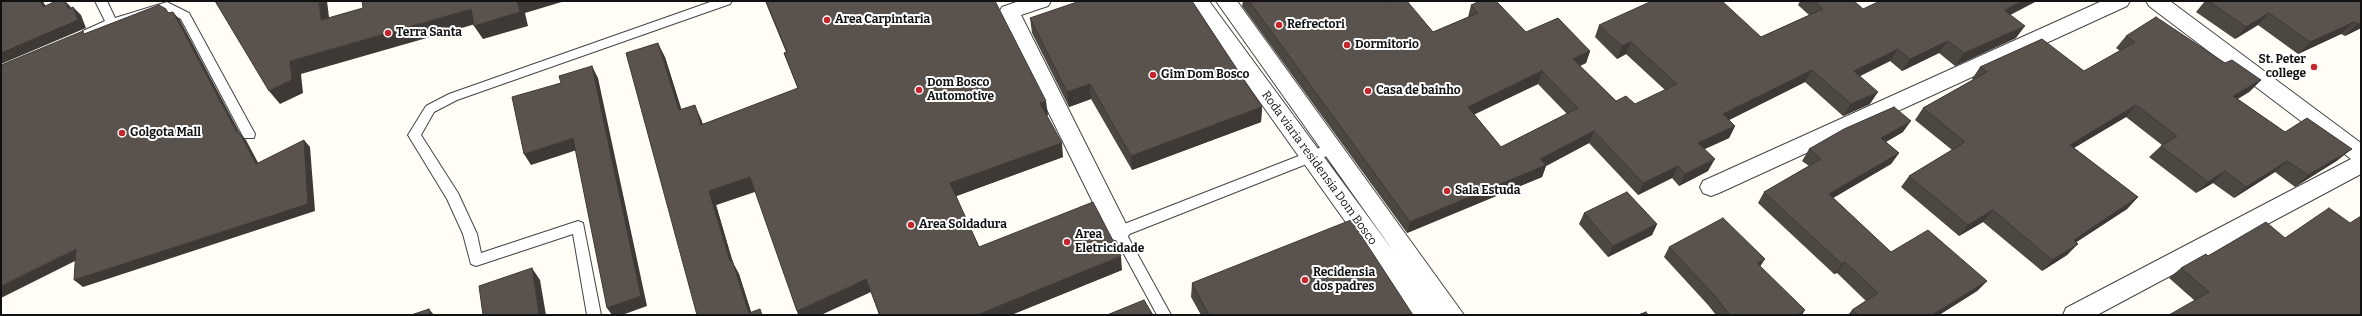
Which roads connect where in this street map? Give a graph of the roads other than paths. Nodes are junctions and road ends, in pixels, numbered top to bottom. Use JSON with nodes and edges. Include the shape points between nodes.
{"nodes":[{"id":1,"x":101,"y":1,"type":"edge"},
{"id":2,"x":726,"y":1,"type":"edge"},
{"id":3,"x":1041,"y":1,"type":"edge"},
{"id":4,"x":1198,"y":1,"type":"edge"},
{"id":5,"x":1226,"y":1,"type":"edge"},
{"id":6,"x":2120,"y":1,"type":"edge"},
{"id":7,"x":2156,"y":1,"type":"edge"},
{"id":8,"x":112,"y":22,"type":"junction"},
{"id":9,"x":77,"y":38,"type":"edge"},
{"id":10,"x":249,"y":134,"type":"dead end"},
{"id":11,"x":1332,"y":148,"type":"junction"},
{"id":12,"x":2361,"y":155,"type":"edge"},
{"id":13,"x":1310,"y":156,"type":"junction"},
{"id":14,"x":2361,"y":164,"type":"edge"},
{"id":15,"x":1711,"y":187,"type":"dead end"},
{"id":16,"x":1119,"y":232,"type":"junction"},
{"id":17,"x":594,"y":315,"type":"edge"},
{"id":18,"x":1164,"y":315,"type":"edge"},
{"id":19,"x":1426,"y":315,"type":"edge"},
{"id":20,"x":1452,"y":315,"type":"edge"},
{"id":21,"x":2075,"y":315,"type":"edge"}],
"edges":[{"from":1,"to":8,"type":"lane"},
{"from":2,"to":17,"type":"lane","via":[[453,97],[430,109],[414,135],[453,197],[470,234],[476,260],[578,227]]},
{"from":3,"to":16,"type":"street","via":[[1009,12]]},
{"from":4,"to":13,"type":"street","name":"Roda viaria residensia Dom Bosco"},
{"from":5,"to":11,"type":"street"},
{"from":6,"to":15,"type":"street"},
{"from":7,"to":12,"type":"street"},
{"from":8,"to":9,"type":"lane"},
{"from":8,"to":10,"type":"lane","via":[[167,6],[185,16]]},
{"from":11,"to":13,"type":"lane"},
{"from":11,"to":20,"type":"street"},
{"from":13,"to":16,"type":"lane"},
{"from":13,"to":19,"type":"street","name":"Roda viaria residensia Dom Bosco"},
{"from":14,"to":21,"type":"street"},
{"from":16,"to":18,"type":"lane"}]}
